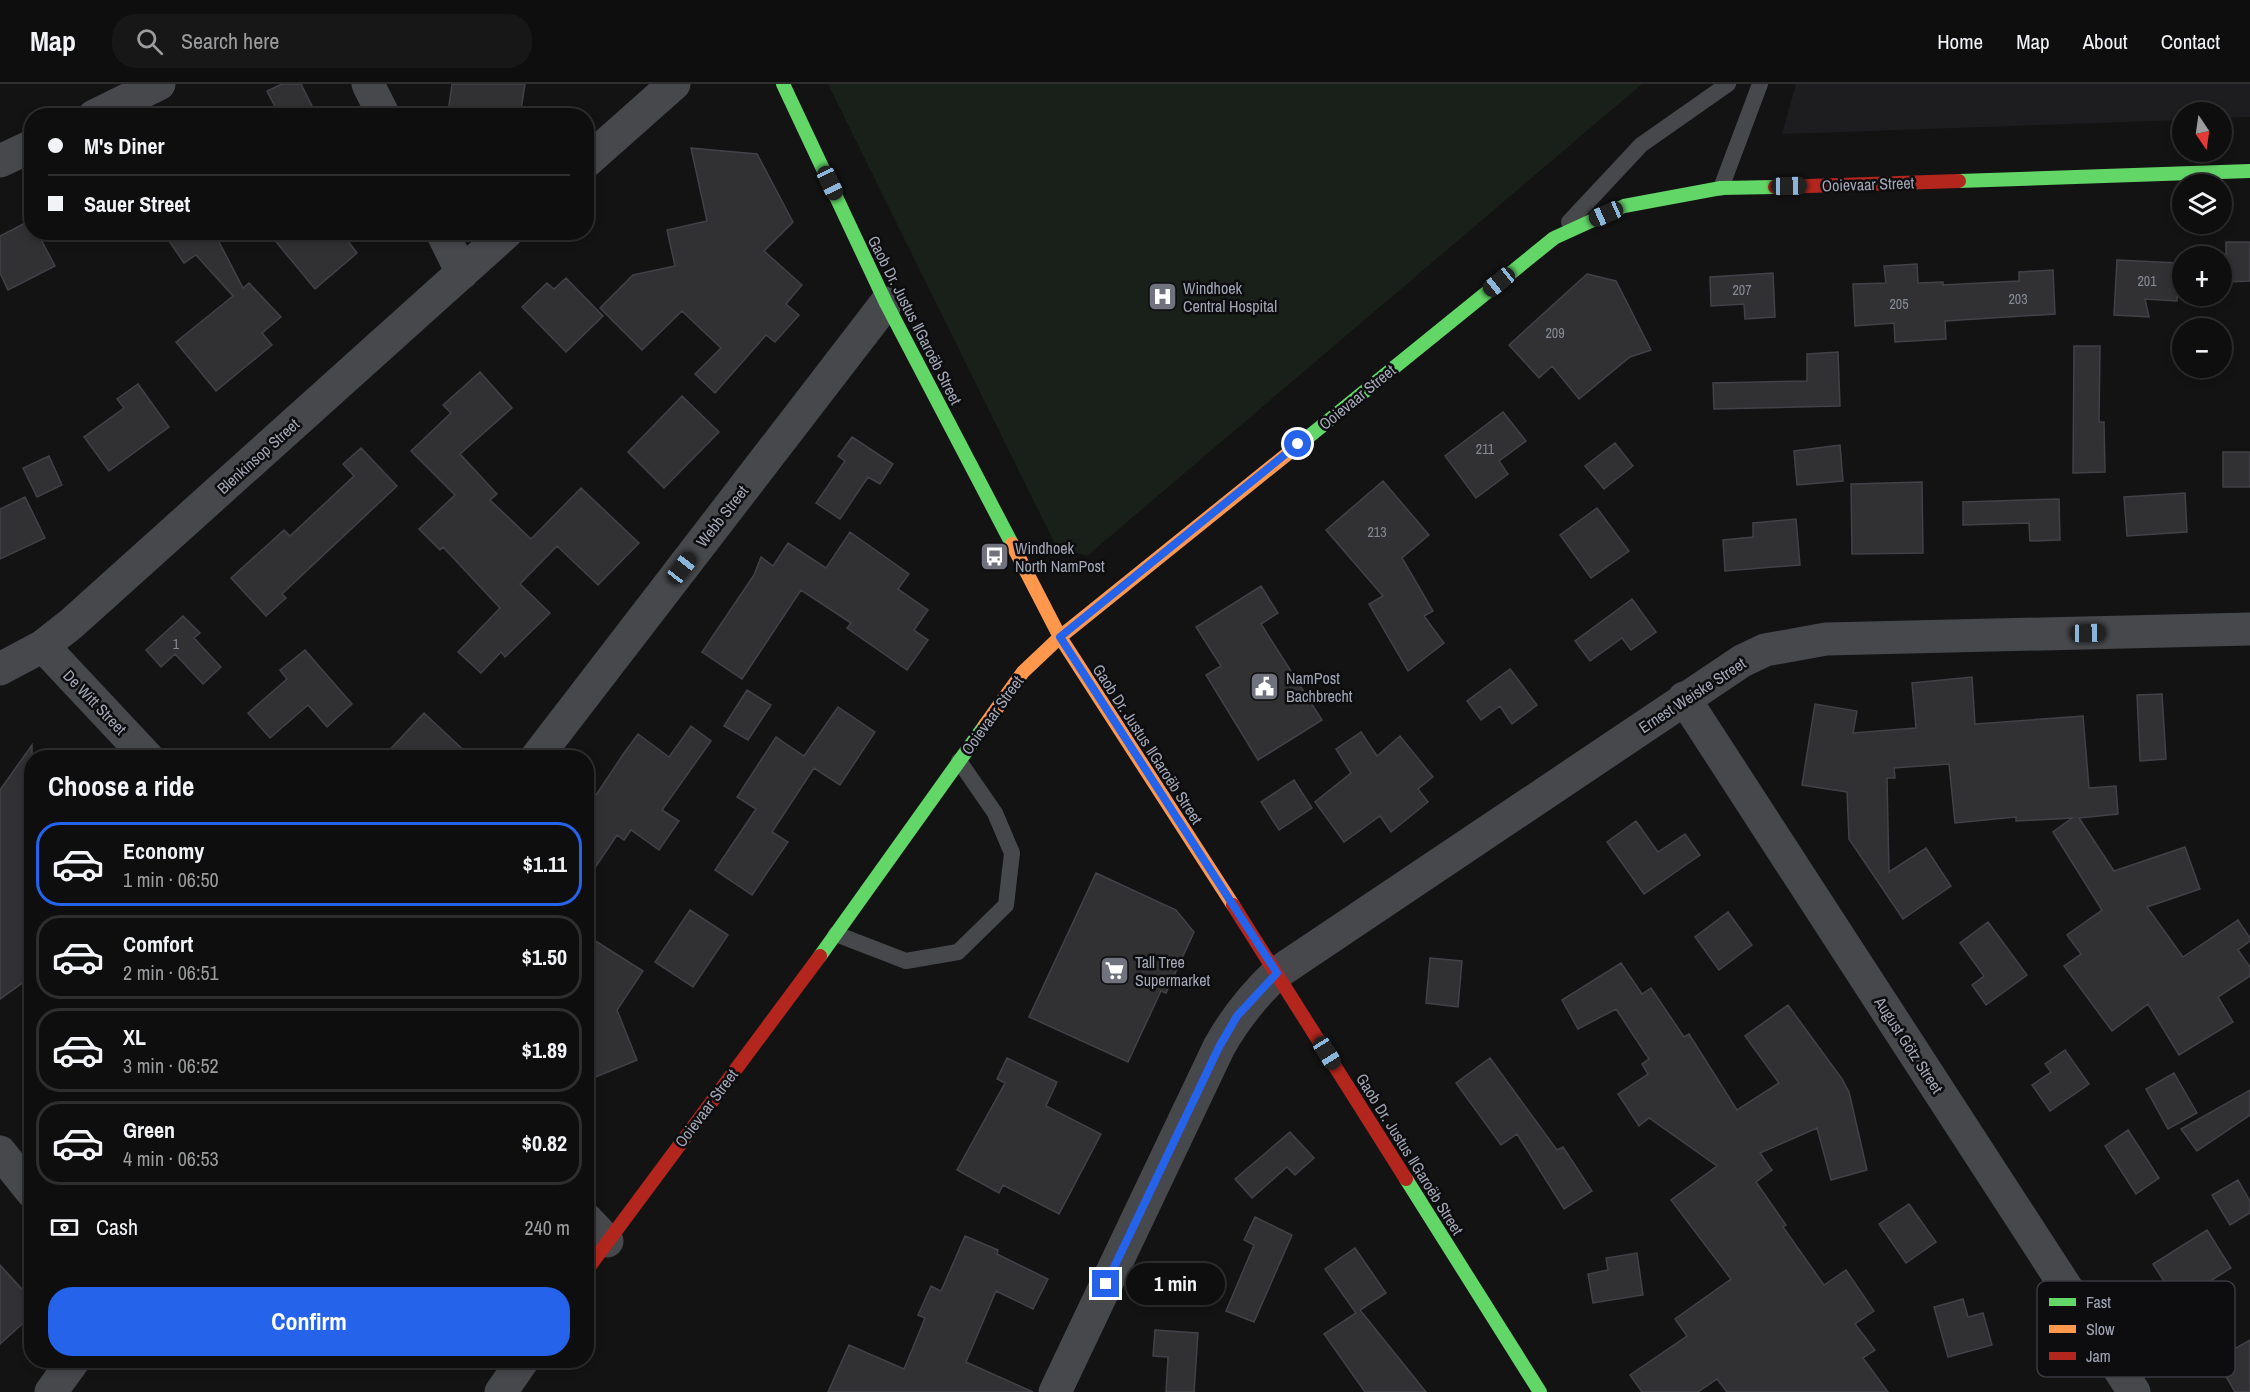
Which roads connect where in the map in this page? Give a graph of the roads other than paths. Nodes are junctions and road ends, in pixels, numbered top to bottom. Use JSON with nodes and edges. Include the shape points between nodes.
{"nodes":[{"id":1,"x":159,"y":84,"type":"edge"},
{"id":2,"x":368,"y":84,"type":"edge"},
{"id":3,"x":674,"y":84,"type":"edge"},
{"id":4,"x":783,"y":84,"type":"edge"},
{"id":5,"x":1728,"y":84,"type":"edge"},
{"id":6,"x":1760,"y":84,"type":"edge"},
{"id":7,"x":110,"y":108,"type":"edge"},
{"id":8,"x":380,"y":108,"type":"edge"},
{"id":9,"x":24,"y":150,"type":"edge"},
{"id":10,"x":594,"y":155,"type":"edge"},
{"id":11,"x":0,"y":161,"type":"edge"},
{"id":12,"x":2250,"y":171,"type":"edge"},
{"id":13,"x":1721,"y":188,"type":"junction"},
{"id":14,"x":1554,"y":237,"type":"junction"},
{"id":15,"x":446,"y":240,"type":"edge"},
{"id":16,"x":498,"y":240,"type":"edge"},
{"id":17,"x":462,"y":273,"type":"junction"},
{"id":18,"x":886,"y":303,"type":"junction"},
{"id":19,"x":2250,"y":629,"type":"edge"},
{"id":20,"x":1060,"y":637,"type":"junction"},
{"id":21,"x":43,"y":646,"type":"junction"},
{"id":22,"x":0,"y":669,"type":"edge"},
{"id":23,"x":1684,"y":699,"type":"junction"},
{"id":24,"x":140,"y":750,"type":"edge"},
{"id":25,"x":542,"y":750,"type":"edge"},
{"id":26,"x":959,"y":761,"type":"junction"},
{"id":27,"x":836,"y":933,"type":"junction"},
{"id":28,"x":1277,"y":973,"type":"junction"},
{"id":29,"x":0,"y":1152,"type":"edge"},
{"id":30,"x":24,"y":1182,"type":"edge"},
{"id":31,"x":597,"y":1230,"type":"edge"},
{"id":32,"x":2062,"y":1281,"type":"edge"},
{"id":33,"x":68,"y":1368,"type":"edge"},
{"id":34,"x":518,"y":1368,"type":"edge"},
{"id":35,"x":2124,"y":1377,"type":"edge"},
{"id":36,"x":51,"y":1392,"type":"edge"},
{"id":37,"x":501,"y":1392,"type":"edge"},
{"id":38,"x":1055,"y":1392,"type":"edge"},
{"id":39,"x":1540,"y":1392,"type":"edge"},
{"id":40,"x":2134,"y":1392,"type":"edge"}],
"edges":[{"from":1,"to":7,"type":"street"},
{"from":2,"to":8,"type":"street"},
{"from":3,"to":10,"type":"street"},
{"from":4,"to":18,"type":"street","name":"Gaob Dr. Justus ǁGaroëb Street"},
{"from":5,"to":14,"type":"lane","via":[[1641,145]]},
{"from":6,"to":13,"type":"lane"},
{"from":9,"to":11,"type":"street"},
{"from":12,"to":13,"type":"street","name":"Ooievaar Street"},
{"from":13,"to":14,"type":"street","name":"Ooievaar Street","via":[[1624,206]]},
{"from":14,"to":20,"type":"street","name":"Ooievaar Street"},
{"from":15,"to":17,"type":"street"},
{"from":16,"to":17,"type":"street","name":"Blenkinsop Street"},
{"from":17,"to":21,"type":"street","name":"Blenkinsop Street"},
{"from":18,"to":20,"type":"street","name":"Gaob Dr. Justus ǁGaroëb Street"},
{"from":18,"to":25,"type":"street","name":"Webb Street"},
{"from":19,"to":23,"type":"street","name":"Ernest Weiske Street","via":[[1826,639],[1765,650]]},
{"from":20,"to":26,"type":"street","name":"Ooievaar Street","via":[[1023,672]]},
{"from":20,"to":28,"type":"street","name":"Gaob Dr. Justus ǁGaroëb Street"},
{"from":21,"to":22,"type":"street","name":"Blenkinsop Street"},
{"from":21,"to":24,"type":"street","name":"De Witt Street"},
{"from":23,"to":28,"type":"street","name":"Ernest Weiske Street"},
{"from":23,"to":32,"type":"street","name":"August Götz Street"},
{"from":26,"to":27,"type":"street","name":"Ooievaar Street"},
{"from":26,"to":27,"type":"lane","via":[[994,813],[1012,853],[1006,905],[958,952],[906,961]]},
{"from":27,"to":31,"type":"street","name":"Ooievaar Street"},
{"from":28,"to":38,"type":"street","name":"Ernest Weiske Street","via":[[1237,1016],[1219,1047]]},
{"from":28,"to":39,"type":"street","name":"Gaob Dr. Justus ǁGaroëb Street"},
{"from":29,"to":30,"type":"street"},
{"from":33,"to":36,"type":"street"},
{"from":34,"to":37,"type":"street"},
{"from":35,"to":40,"type":"street","name":"August Götz Street"}]}
